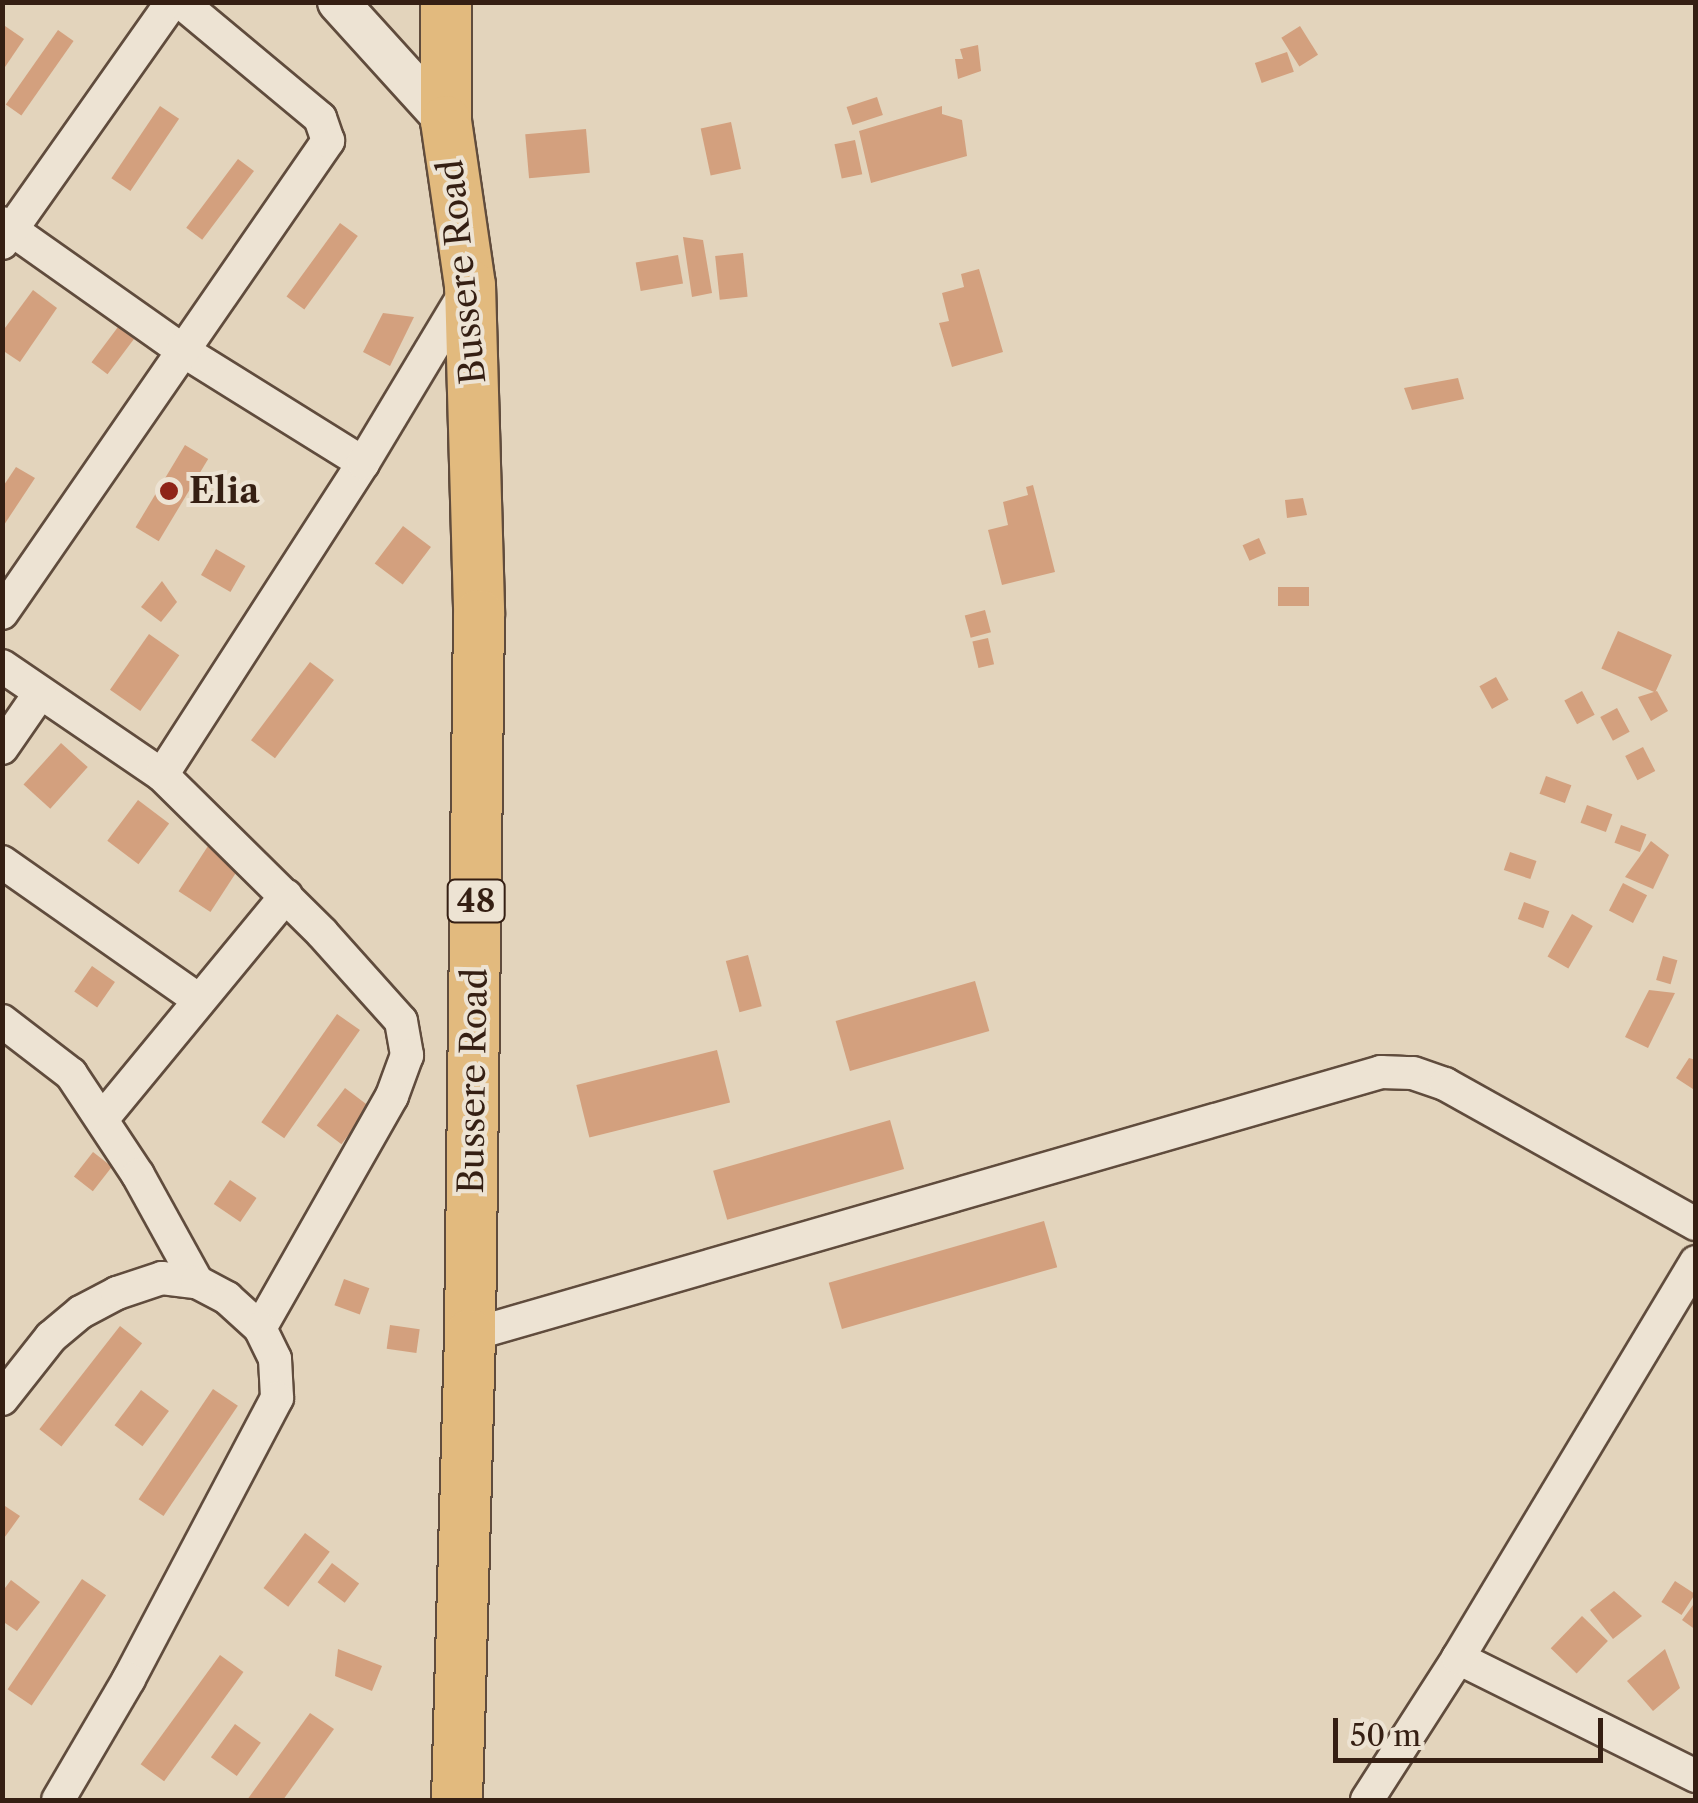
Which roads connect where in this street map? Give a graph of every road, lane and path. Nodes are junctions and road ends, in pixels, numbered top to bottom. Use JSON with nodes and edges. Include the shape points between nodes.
{"nodes":[{"id":1,"x":172,"y":2,"type":"edge"},
{"id":2,"x":181,"y":2,"type":"edge"},
{"id":3,"x":338,"y":2,"type":"edge"},
{"id":4,"x":446,"y":2,"type":"edge"},
{"id":5,"x":446,"y":121,"type":"junction"},
{"id":6,"x":5,"y":232,"type":"edge"},
{"id":7,"x":470,"y":285,"type":"junction"},
{"id":8,"x":186,"y":352,"type":"junction"},
{"id":9,"x":364,"y":464,"type":"junction"},
{"id":10,"x":2,"y":613,"type":"edge"},
{"id":11,"x":2,"y":666,"type":"edge"},
{"id":12,"x":40,"y":693,"type":"junction"},
{"id":13,"x":2,"y":748,"type":"edge"},
{"id":14,"x":162,"y":774,"type":"junction"},
{"id":15,"x":2,"y":862,"type":"edge"},
{"id":16,"x":286,"y":896,"type":"junction"},
{"id":17,"x":200,"y":1000,"type":"junction"},
{"id":18,"x":2,"y":1021,"type":"edge"},
{"id":19,"x":104,"y":1118,"type":"junction"},
{"id":20,"x":1696,"y":1224,"type":"edge"},
{"id":21,"x":1696,"y":1262,"type":"edge"},
{"id":22,"x":197,"y":1282,"type":"junction"},
{"id":23,"x":260,"y":1328,"type":"junction"},
{"id":24,"x":470,"y":1335,"type":"junction"},
{"id":25,"x":2,"y":1399,"type":"edge"},
{"id":26,"x":1458,"y":1658,"type":"junction"},
{"id":27,"x":1696,"y":1776,"type":"edge"},
{"id":28,"x":58,"y":1800,"type":"edge"},
{"id":29,"x":457,"y":1800,"type":"edge"},
{"id":30,"x":1366,"y":1800,"type":"edge"}],
"edges":[{"from":1,"to":6,"type":"street"},
{"from":2,"to":8,"type":"street","via":[[320,118],[328,141]]},
{"from":3,"to":5,"type":"street"},
{"from":4,"to":5,"type":"main road","name":"Bussere Road","number":"48"},
{"from":5,"to":7,"type":"main road","name":"Bussere Road","number":"48"},
{"from":6,"to":8,"type":"street"},
{"from":7,"to":9,"type":"street"},
{"from":7,"to":24,"type":"main road","name":"Bussere Road","number":"48","via":[[478,615]]},
{"from":8,"to":9,"type":"street"},
{"from":8,"to":10,"type":"street"},
{"from":9,"to":14,"type":"street"},
{"from":11,"to":12,"type":"street"},
{"from":12,"to":13,"type":"street"},
{"from":12,"to":14,"type":"street"},
{"from":14,"to":16,"type":"street"},
{"from":15,"to":17,"type":"street"},
{"from":16,"to":17,"type":"street"},
{"from":16,"to":23,"type":"street","via":[[401,1021],[406,1055],[392,1096]]},
{"from":17,"to":19,"type":"street"},
{"from":18,"to":19,"type":"street","via":[[71,1074]]},
{"from":19,"to":22,"type":"street"},
{"from":20,"to":24,"type":"street","via":[[1445,1084],[1414,1072],[1381,1072]]},
{"from":21,"to":26,"type":"street"},
{"from":22,"to":23,"type":"street"},
{"from":22,"to":25,"type":"street","via":[[162,1278],[81,1312],[51,1336]]},
{"from":23,"to":28,"type":"street","via":[[275,1360],[277,1398]]},
{"from":24,"to":29,"type":"main road","name":"Bussere Road","number":"48"},
{"from":26,"to":27,"type":"street"},
{"from":26,"to":30,"type":"street"}]}
